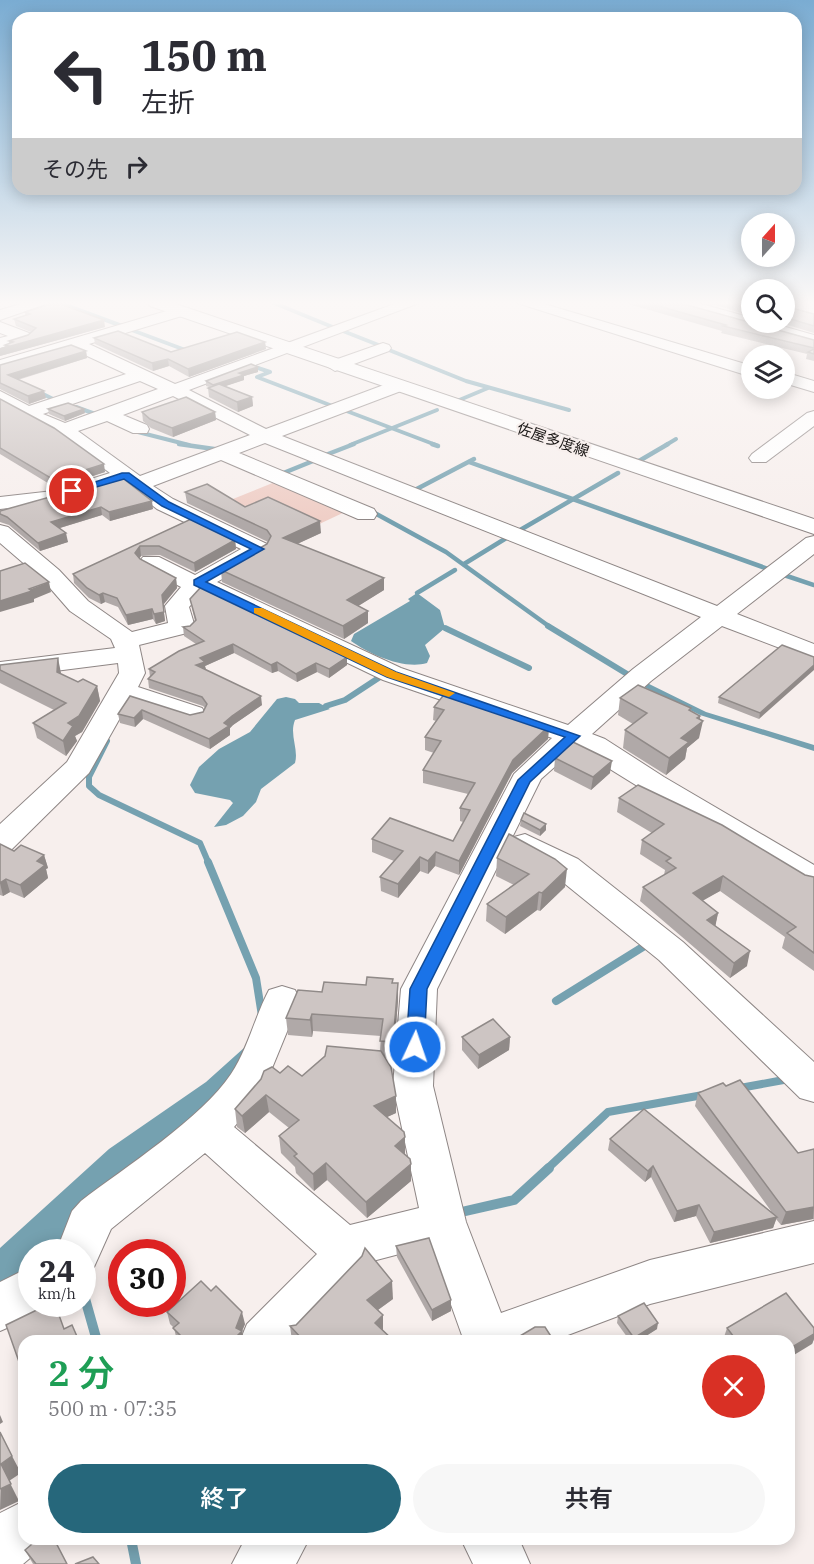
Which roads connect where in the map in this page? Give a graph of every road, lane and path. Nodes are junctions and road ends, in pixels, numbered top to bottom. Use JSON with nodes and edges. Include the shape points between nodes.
{"nodes":[{"id":1,"x":138,"y":376,"type":"edge"},
{"id":2,"x":143,"y":376,"type":"edge"},
{"id":3,"x":213,"y":376,"type":"edge"},
{"id":4,"x":364,"y":376,"type":"edge"},
{"id":5,"x":795,"y":381,"type":"edge"},
{"id":6,"x":795,"y":386,"type":"edge"},
{"id":7,"x":395,"y":387,"type":"junction"},
{"id":8,"x":814,"y":387,"type":"edge"},
{"id":9,"x":174,"y":390,"type":"junction"},
{"id":10,"x":814,"y":392,"type":"edge"},
{"id":11,"x":0,"y":396,"type":"edge"},
{"id":12,"x":27,"y":413,"type":"junction"},
{"id":13,"x":109,"y":415,"type":"junction"},
{"id":14,"x":814,"y":417,"type":"edge"},
{"id":15,"x":140,"y":429,"type":"dead end"},
{"id":16,"x":64,"y":430,"type":"junction"},
{"id":17,"x":267,"y":437,"type":"junction"},
{"id":18,"x":222,"y":453,"type":"junction"},
{"id":19,"x":759,"y":458,"type":"dead end"},
{"id":20,"x":132,"y":480,"type":"junction"},
{"id":21,"x":0,"y":503,"type":"edge"},
{"id":22,"x":366,"y":514,"type":"dead end"},
{"id":23,"x":814,"y":527,"type":"edge"},
{"id":24,"x":0,"y":532,"type":"edge"},
{"id":25,"x":814,"y":543,"type":"edge"},
{"id":26,"x":151,"y":562,"type":"edge"},
{"id":27,"x":197,"y":584,"type":"junction"},
{"id":28,"x":719,"y":616,"type":"junction"},
{"id":29,"x":127,"y":648,"type":"junction"},
{"id":30,"x":814,"y":653,"type":"edge"},
{"id":31,"x":0,"y":670,"type":"edge"},
{"id":32,"x":123,"y":691,"type":"junction"},
{"id":33,"x":192,"y":714,"type":"edge"},
{"id":34,"x":574,"y":736,"type":"junction"},
{"id":35,"x":499,"y":831,"type":"junction"},
{"id":36,"x":0,"y":842,"type":"edge"},
{"id":37,"x":814,"y":880,"type":"edge"},
{"id":38,"x":282,"y":1000,"type":"dead end"},
{"id":39,"x":813,"y":1082,"type":"edge"},
{"id":40,"x":206,"y":1128,"type":"junction"},
{"id":41,"x":444,"y":1222,"type":"junction"},
{"id":42,"x":83,"y":1239,"type":"edge"},
{"id":43,"x":814,"y":1242,"type":"edge"},
{"id":44,"x":343,"y":1248,"type":"junction"},
{"id":45,"x":18,"y":1297,"type":"edge"},
{"id":46,"x":0,"y":1308,"type":"edge"},
{"id":47,"x":270,"y":1335,"type":"edge"},
{"id":48,"x":486,"y":1335,"type":"edge"},
{"id":49,"x":504,"y":1335,"type":"edge"},
{"id":50,"x":18,"y":1533,"type":"edge"},
{"id":51,"x":276,"y":1545,"type":"edge"},
{"id":52,"x":492,"y":1545,"type":"edge"},
{"id":53,"x":0,"y":1548,"type":"edge"},
{"id":54,"x":259,"y":1564,"type":"edge"},
{"id":55,"x":503,"y":1564,"type":"edge"}],
"edges":[{"from":1,"to":12,"type":"street"},
{"from":2,"to":9,"type":"street"},
{"from":3,"to":9,"type":"street"},
{"from":4,"to":7,"type":"main road","name":"佐屋多度線"},
{"from":5,"to":8,"type":"street"},
{"from":6,"to":10,"type":"street"},
{"from":7,"to":17,"type":"street"},
{"from":7,"to":23,"type":"main road","name":"佐屋多度線"},
{"from":9,"to":13,"type":"street"},
{"from":9,"to":17,"type":"street"},
{"from":11,"to":12,"type":"street"},
{"from":12,"to":16,"type":"street"},
{"from":13,"to":15,"type":"street"},
{"from":13,"to":16,"type":"street"},
{"from":14,"to":19,"type":"street"},
{"from":16,"to":20,"type":"street"},
{"from":17,"to":18,"type":"street"},
{"from":17,"to":28,"type":"street"},
{"from":18,"to":20,"type":"street"},
{"from":18,"to":22,"type":"street"},
{"from":20,"to":21,"type":"street","via":[[55,497]]},
{"from":20,"to":27,"type":"street","via":[[165,504],[259,549]]},
{"from":24,"to":29,"type":"street","via":[[51,575],[79,606],[122,635]]},
{"from":25,"to":28,"type":"street"},
{"from":26,"to":27,"type":"street"},
{"from":27,"to":29,"type":"street","via":[[177,606],[182,627]]},
{"from":27,"to":34,"type":"street","via":[[392,674]]},
{"from":28,"to":30,"type":"street"},
{"from":28,"to":34,"type":"street","via":[[636,680]]},
{"from":29,"to":31,"type":"street"},
{"from":29,"to":32,"type":"street","via":[[132,673]]},
{"from":32,"to":33,"type":"street"},
{"from":32,"to":36,"type":"street","via":[[79,767]]},
{"from":34,"to":35,"type":"street","via":[[529,774]]},
{"from":34,"to":37,"type":"street","via":[[595,745]]},
{"from":35,"to":39,"type":"street","via":[[566,867],[662,944]]},
{"from":35,"to":41,"type":"street","via":[[418,989],[413,1086]]},
{"from":38,"to":40,"type":"street","via":[[247,1083]]},
{"from":40,"to":42,"type":"street","via":[[96,1215]]},
{"from":40,"to":44,"type":"street"},
{"from":41,"to":44,"type":"street"},
{"from":41,"to":48,"type":"street"},
{"from":43,"to":49,"type":"street","via":[[650,1282]]},
{"from":44,"to":47,"type":"street","via":[[345,1257]]},
{"from":45,"to":46,"type":"street"},
{"from":50,"to":53,"type":"street"},
{"from":51,"to":54,"type":"street"},
{"from":52,"to":55,"type":"street"}]}
